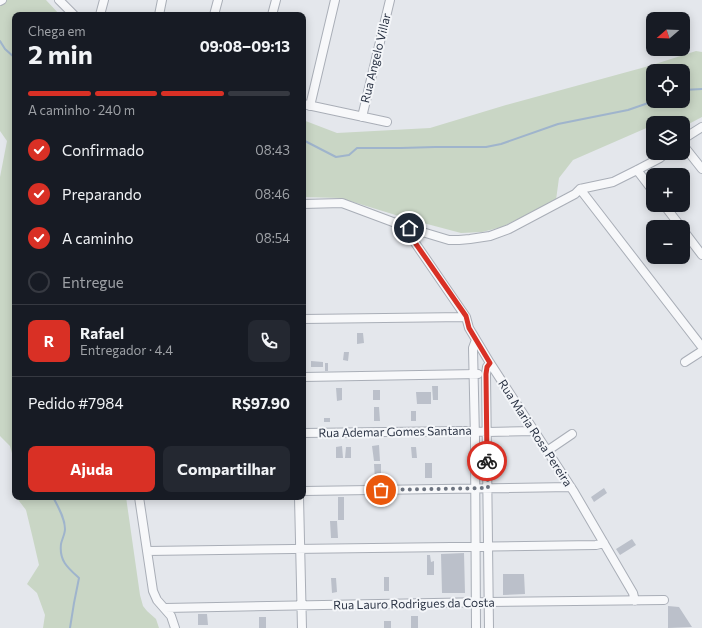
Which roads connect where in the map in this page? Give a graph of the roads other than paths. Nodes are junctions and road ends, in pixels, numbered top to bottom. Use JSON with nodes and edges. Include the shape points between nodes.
{"nodes":[{"id":1,"x":59,"y":0,"type":"edge"},
{"id":2,"x":104,"y":0,"type":"edge"},
{"id":3,"x":162,"y":0,"type":"edge"},
{"id":4,"x":218,"y":0,"type":"edge"},
{"id":5,"x":276,"y":0,"type":"edge"},
{"id":6,"x":335,"y":0,"type":"edge"},
{"id":7,"x":390,"y":0,"type":"edge"},
{"id":8,"x":71,"y":12,"type":"edge"},
{"id":9,"x":101,"y":12,"type":"edge"},
{"id":10,"x":159,"y":12,"type":"edge"},
{"id":11,"x":215,"y":12,"type":"edge"},
{"id":12,"x":273,"y":12,"type":"edge"},
{"id":13,"x":307,"y":105,"type":"edge"},
{"id":14,"x":362,"y":117,"type":"junction"},
{"id":15,"x":387,"y":122,"type":"dead end"},
{"id":16,"x":702,"y":127,"type":"edge"},
{"id":17,"x":690,"y":135,"type":"edge"},
{"id":18,"x":690,"y":154,"type":"edge"},
{"id":19,"x":656,"y":160,"type":"edge"},
{"id":20,"x":702,"y":169,"type":"edge"},
{"id":21,"x":637,"y":170,"type":"junction"},
{"id":22,"x":646,"y":182,"type":"edge"},
{"id":23,"x":580,"y":189,"type":"junction"},
{"id":24,"x":306,"y":204,"type":"edge"},
{"id":25,"x":669,"y":212,"type":"edge"},
{"id":26,"x":676,"y":220,"type":"edge"},
{"id":27,"x":409,"y":228,"type":"junction"},
{"id":28,"x":690,"y":239,"type":"edge"},
{"id":29,"x":702,"y":255,"type":"edge"},
{"id":30,"x":466,"y":316,"type":"junction"},
{"id":31,"x":306,"y":319,"type":"edge"},
{"id":32,"x":476,"y":340,"type":"junction"},
{"id":33,"x":702,"y":347,"type":"edge"},
{"id":34,"x":702,"y":351,"type":"edge"},
{"id":35,"x":685,"y":362,"type":"dead end"},
{"id":36,"x":490,"y":363,"type":"junction"},
{"id":37,"x":473,"y":374,"type":"junction"},
{"id":38,"x":486,"y":374,"type":"junction"},
{"id":39,"x":306,"y":377,"type":"edge"},
{"id":40,"x":474,"y":431,"type":"junction"},
{"id":41,"x":535,"y":431,"type":"junction"},
{"id":42,"x":487,"y":432,"type":"junction"},
{"id":43,"x":306,"y":433,"type":"edge"},
{"id":44,"x":572,"y":434,"type":"dead end"},
{"id":45,"x":547,"y":451,"type":"junction"},
{"id":46,"x":570,"y":487,"type":"junction"},
{"id":47,"x":475,"y":488,"type":"junction"},
{"id":48,"x":488,"y":488,"type":"junction"},
{"id":49,"x":306,"y":491,"type":"edge"},
{"id":50,"x":139,"y":500,"type":"edge"},
{"id":51,"x":299,"y":500,"type":"edge"},
{"id":52,"x":604,"y":543,"type":"junction"},
{"id":53,"x":476,"y":546,"type":"junction"},
{"id":54,"x":488,"y":546,"type":"junction"},
{"id":55,"x":300,"y":548,"type":"junction"},
{"id":56,"x":147,"y":551,"type":"junction"},
{"id":57,"x":664,"y":600,"type":"dead end"},
{"id":58,"x":635,"y":601,"type":"junction"},
{"id":59,"x":475,"y":602,"type":"junction"},
{"id":60,"x":489,"y":602,"type":"junction"},
{"id":61,"x":302,"y":606,"type":"junction"},
{"id":62,"x":165,"y":608,"type":"junction"},
{"id":63,"x":175,"y":628,"type":"edge"},
{"id":64,"x":302,"y":628,"type":"edge"},
{"id":65,"x":476,"y":628,"type":"edge"},
{"id":66,"x":489,"y":628,"type":"edge"}],
"edges":[{"from":1,"to":8,"type":"street"},
{"from":2,"to":9,"type":"street"},
{"from":3,"to":10,"type":"street"},
{"from":4,"to":11,"type":"street"},
{"from":5,"to":12,"type":"street"},
{"from":6,"to":13,"type":"street"},
{"from":7,"to":14,"type":"street","name":"Rua Angelo Villar"},
{"from":13,"to":14,"type":"street"},
{"from":14,"to":15,"type":"street"},
{"from":16,"to":17,"type":"street"},
{"from":18,"to":20,"type":"street"},
{"from":19,"to":21,"type":"street"},
{"from":21,"to":22,"type":"street"},
{"from":21,"to":23,"type":"street","via":[[613,182]]},
{"from":23,"to":27,"type":"street","via":[[509,229],[490,236],[449,240]]},
{"from":23,"to":33,"type":"street"},
{"from":24,"to":27,"type":"street","via":[[342,204]]},
{"from":25,"to":26,"type":"street"},
{"from":27,"to":30,"type":"street","name":"Rua Maria Rosa Pereira","via":[[409,234]]},
{"from":28,"to":29,"type":"street"},
{"from":30,"to":31,"type":"street"},
{"from":30,"to":32,"type":"street","name":"Rua Maria Rosa Pereira"},
{"from":32,"to":36,"type":"street","name":"Rua Maria Rosa Pereira"},
{"from":32,"to":37,"type":"street","via":[[473,348]]},
{"from":34,"to":35,"type":"street"},
{"from":36,"to":38,"type":"street"},
{"from":36,"to":41,"type":"street","name":"Rua Maria Rosa Pereira"},
{"from":37,"to":38,"type":"street"},
{"from":37,"to":39,"type":"street"},
{"from":37,"to":40,"type":"street"},
{"from":38,"to":42,"type":"street"},
{"from":40,"to":42,"type":"street","name":"Rua Ademar Gomes Santana"},
{"from":40,"to":43,"type":"street","name":"Rua Ademar Gomes Santana"},
{"from":40,"to":47,"type":"street"},
{"from":41,"to":42,"type":"street","name":"Rua Ademar Gomes Santana"},
{"from":41,"to":45,"type":"street","name":"Rua Maria Rosa Pereira"},
{"from":42,"to":48,"type":"street"},
{"from":44,"to":45,"type":"street"},
{"from":45,"to":46,"type":"street","name":"Rua Maria Rosa Pereira"},
{"from":46,"to":48,"type":"street"},
{"from":46,"to":52,"type":"street","name":"Rua Maria Rosa Pereira"},
{"from":47,"to":48,"type":"street"},
{"from":47,"to":49,"type":"street"},
{"from":47,"to":53,"type":"street"},
{"from":48,"to":54,"type":"street"},
{"from":50,"to":56,"type":"street"},
{"from":51,"to":55,"type":"street"},
{"from":52,"to":54,"type":"street"},
{"from":52,"to":58,"type":"street","name":"Rua Maria Rosa Pereira","via":[[633,593]]},
{"from":53,"to":54,"type":"street"},
{"from":53,"to":55,"type":"street"},
{"from":53,"to":59,"type":"street"},
{"from":54,"to":60,"type":"street"},
{"from":55,"to":56,"type":"street"},
{"from":55,"to":61,"type":"street"},
{"from":56,"to":62,"type":"street","via":[[153,591]]},
{"from":57,"to":58,"type":"street","name":"Rua Lauro Rodrigues da Costa"},
{"from":58,"to":60,"type":"street","name":"Rua Lauro Rodrigues da Costa"},
{"from":59,"to":60,"type":"street","name":"Rua Lauro Rodrigues da Costa"},
{"from":59,"to":61,"type":"street","name":"Rua Lauro Rodrigues da Costa"},
{"from":59,"to":65,"type":"street"},
{"from":60,"to":66,"type":"street"},
{"from":61,"to":62,"type":"street","name":"Rua Lauro Rodrigues da Costa"},
{"from":61,"to":64,"type":"street"},
{"from":62,"to":63,"type":"street"}]}
